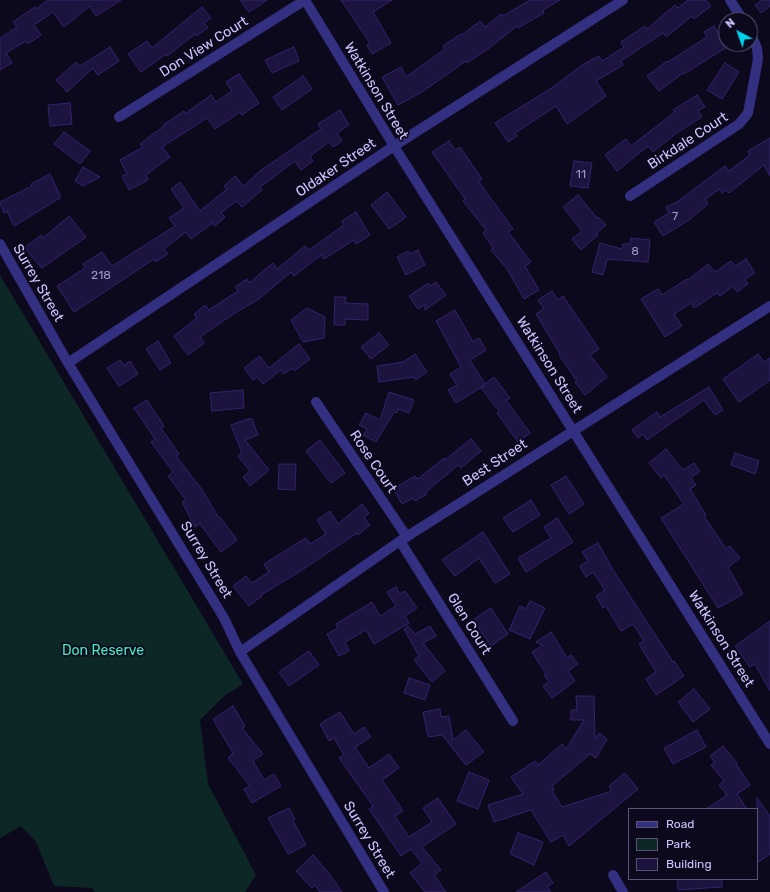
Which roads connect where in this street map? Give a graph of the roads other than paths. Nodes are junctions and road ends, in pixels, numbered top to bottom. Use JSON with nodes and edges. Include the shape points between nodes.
{"nodes":[{"id":1,"x":305,"y":0,"type":"edge"},
{"id":2,"x":623,"y":0,"type":"edge"},
{"id":3,"x":730,"y":0,"type":"edge"},
{"id":4,"x":738,"y":12,"type":"edge"},
{"id":5,"x":757,"y":52,"type":"edge"},
{"id":6,"x":119,"y":117,"type":"dead end"},
{"id":7,"x":394,"y":146,"type":"junction"},
{"id":8,"x":630,"y":196,"type":"dead end"},
{"id":9,"x":0,"y":244,"type":"edge"},
{"id":10,"x":770,"y":306,"type":"edge"},
{"id":11,"x":68,"y":363,"type":"junction"},
{"id":12,"x":316,"y":402,"type":"dead end"},
{"id":13,"x":574,"y":429,"type":"junction"},
{"id":14,"x":404,"y":539,"type":"junction"},
{"id":15,"x":240,"y":652,"type":"junction"},
{"id":16,"x":514,"y":721,"type":"dead end"},
{"id":17,"x":770,"y":744,"type":"edge"},
{"id":18,"x":613,"y":875,"type":"dead end"},
{"id":19,"x":384,"y":892,"type":"edge"},
{"id":20,"x":623,"y":892,"type":"edge"}],
"edges":[{"from":1,"to":6,"type":"street","name":"Don View Court"},
{"from":1,"to":7,"type":"street","name":"Watkinson Street"},
{"from":2,"to":7,"type":"street","name":"Oldaker Street"},
{"from":3,"to":4,"type":"street"},
{"from":5,"to":8,"type":"street","name":"Birkdale Court","via":[[748,113],[744,119]]},
{"from":7,"to":11,"type":"street","name":"Oldaker Street"},
{"from":7,"to":13,"type":"street","name":"Watkinson Street"},
{"from":9,"to":11,"type":"street","name":"Surrey Street"},
{"from":10,"to":13,"type":"street","name":"Best Street"},
{"from":11,"to":15,"type":"street","name":"Surrey Street","via":[[224,618]]},
{"from":12,"to":14,"type":"street","name":"Rose Court"},
{"from":13,"to":14,"type":"street","name":"Best Street"},
{"from":13,"to":17,"type":"street","name":"Watkinson Street"},
{"from":14,"to":15,"type":"street","name":"Best Street"},
{"from":14,"to":16,"type":"street","name":"Glen Court"},
{"from":15,"to":19,"type":"street","name":"Surrey Street"},
{"from":18,"to":20,"type":"street"}]}
